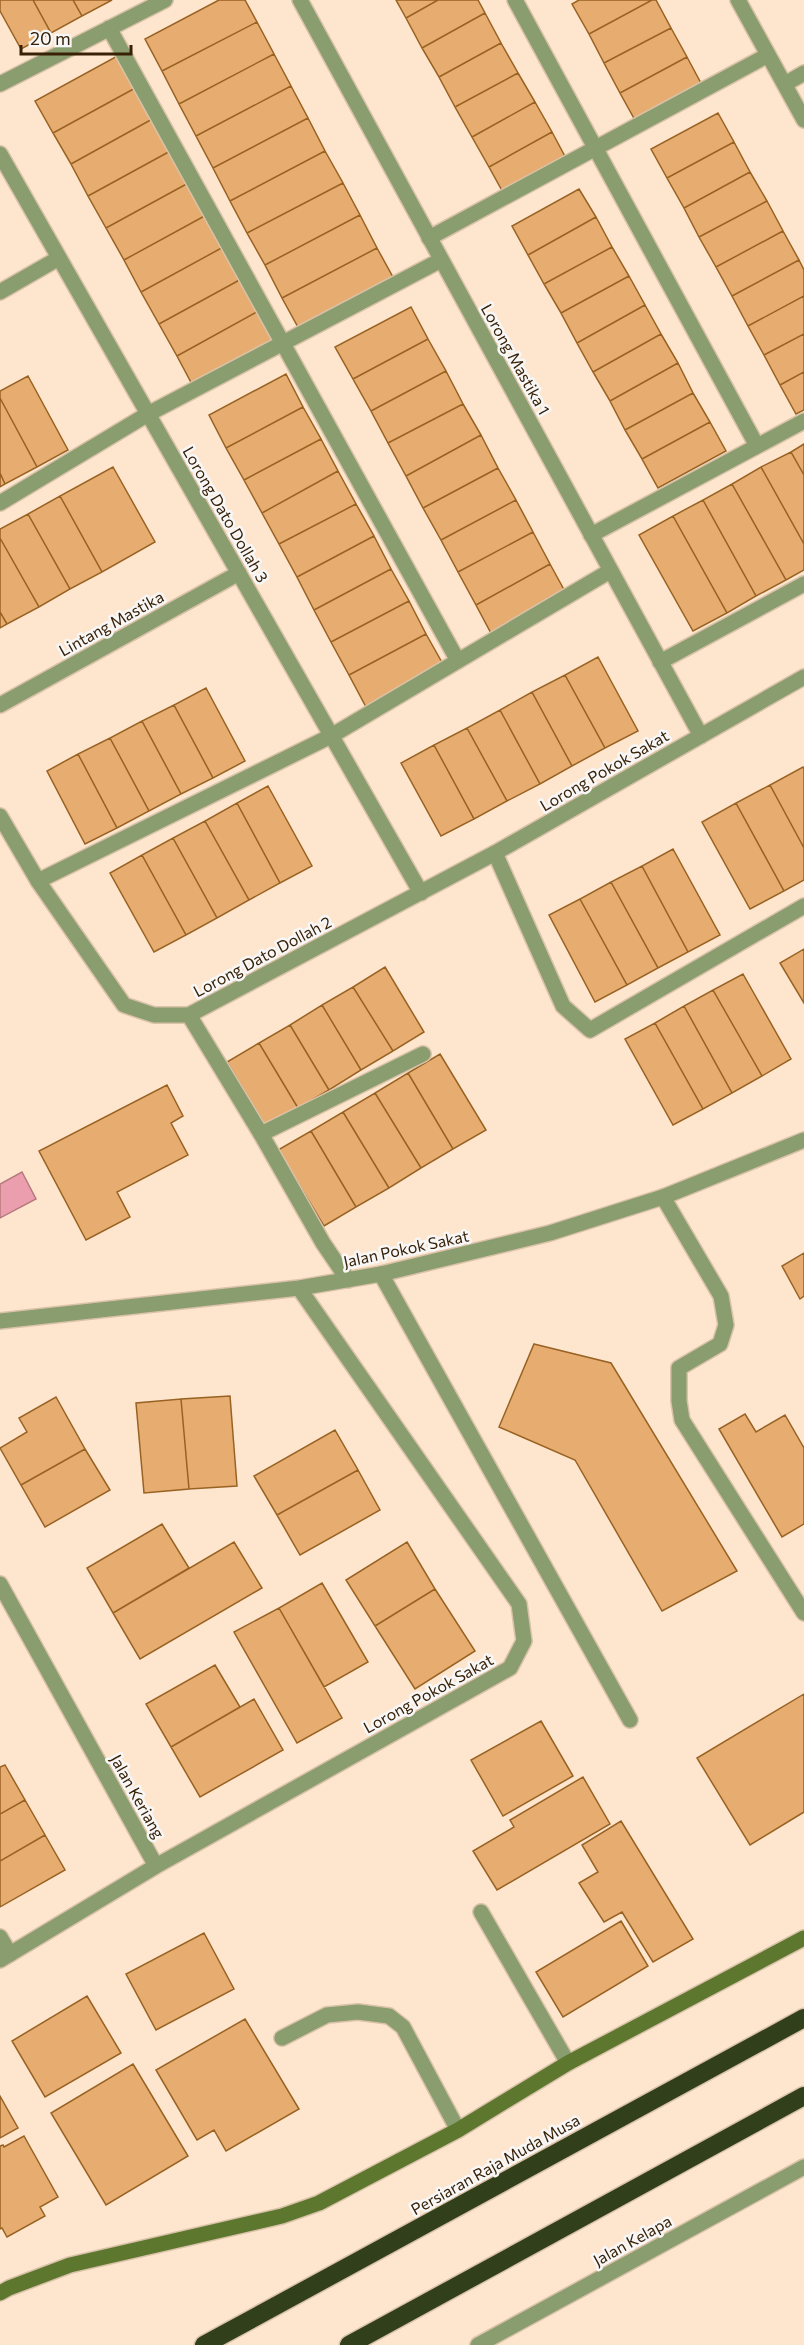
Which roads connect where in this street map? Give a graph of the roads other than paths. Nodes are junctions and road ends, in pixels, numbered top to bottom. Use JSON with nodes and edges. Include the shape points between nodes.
{"nodes":[{"id":1,"x":165,"y":0,"type":"edge"},
{"id":2,"x":300,"y":0,"type":"edge"},
{"id":3,"x":515,"y":0,"type":"edge"},
{"id":4,"x":738,"y":0,"type":"edge"},
{"id":5,"x":109,"y":28,"type":"junction"},
{"id":6,"x":768,"y":56,"type":"junction"},
{"id":7,"x":804,"y":74,"type":"edge"},
{"id":8,"x":0,"y":84,"type":"edge"},
{"id":9,"x":785,"y":84,"type":"junction"},
{"id":10,"x":804,"y":120,"type":"edge"},
{"id":11,"x":596,"y":149,"type":"junction"},
{"id":12,"x":0,"y":154,"type":"edge"},
{"id":13,"x":429,"y":238,"type":"junction"},
{"id":14,"x":59,"y":258,"type":"junction"},
{"id":15,"x":441,"y":260,"type":"junction"},
{"id":16,"x":0,"y":292,"type":"edge"},
{"id":17,"x":284,"y":343,"type":"junction"},
{"id":18,"x":148,"y":414,"type":"junction"},
{"id":19,"x":804,"y":421,"type":"edge"},
{"id":20,"x":758,"y":446,"type":"junction"},
{"id":21,"x":0,"y":503,"type":"edge"},
{"id":22,"x":591,"y":535,"type":"junction"},
{"id":23,"x":610,"y":571,"type":"junction"},
{"id":24,"x":239,"y":573,"type":"junction"},
{"id":25,"x":804,"y":584,"type":"edge"},
{"id":26,"x":458,"y":661,"type":"junction"},
{"id":27,"x":660,"y":662,"type":"junction"},
{"id":28,"x":804,"y":677,"type":"edge"},
{"id":29,"x":0,"y":705,"type":"edge"},
{"id":30,"x":331,"y":736,"type":"junction"},
{"id":31,"x":700,"y":736,"type":"junction"},
{"id":32,"x":0,"y":816,"type":"edge"},
{"id":33,"x":495,"y":853,"type":"junction"},
{"id":34,"x":38,"y":881,"type":"junction"},
{"id":35,"x":421,"y":893,"type":"junction"},
{"id":36,"x":804,"y":906,"type":"edge"},
{"id":37,"x":189,"y":1015,"type":"junction"},
{"id":38,"x":423,"y":1054,"type":"dead end"},
{"id":39,"x":261,"y":1134,"type":"junction"},
{"id":40,"x":804,"y":1140,"type":"edge"},
{"id":41,"x":663,"y":1197,"type":"junction"},
{"id":42,"x":381,"y":1274,"type":"junction"},
{"id":43,"x":348,"y":1280,"type":"junction"},
{"id":44,"x":298,"y":1288,"type":"junction"},
{"id":45,"x":0,"y":1321,"type":"edge"},
{"id":46,"x":0,"y":1584,"type":"edge"},
{"id":47,"x":804,"y":1613,"type":"edge"},
{"id":48,"x":630,"y":1720,"type":"dead end"},
{"id":49,"x":156,"y":1866,"type":"junction"},
{"id":50,"x":481,"y":1912,"type":"dead end"},
{"id":51,"x":0,"y":1937,"type":"edge"},
{"id":52,"x":804,"y":1938,"type":"edge"},
{"id":53,"x":5,"y":1957,"type":"edge"},
{"id":54,"x":804,"y":2018,"type":"edge"},
{"id":55,"x":282,"y":2038,"type":"dead end"},
{"id":56,"x":568,"y":2063,"type":"junction"},
{"id":57,"x":804,"y":2096,"type":"edge"},
{"id":58,"x":458,"y":2130,"type":"junction"},
{"id":59,"x":804,"y":2167,"type":"edge"},
{"id":60,"x":0,"y":2293,"type":"edge"},
{"id":61,"x":480,"y":2344,"type":"edge"},
{"id":62,"x":204,"y":2345,"type":"edge"},
{"id":63,"x":349,"y":2345,"type":"edge"}],
"edges":[{"from":1,"to":5,"type":"street"},
{"from":2,"to":13,"type":"street","name":"Lorong Mastika 1"},
{"from":3,"to":11,"type":"street"},
{"from":4,"to":6,"type":"street"},
{"from":5,"to":8,"type":"street"},
{"from":5,"to":17,"type":"street"},
{"from":6,"to":9,"type":"street"},
{"from":6,"to":11,"type":"street"},
{"from":7,"to":9,"type":"street"},
{"from":9,"to":10,"type":"street"},
{"from":11,"to":13,"type":"street"},
{"from":11,"to":20,"type":"street"},
{"from":12,"to":14,"type":"street","name":"Lorong Dato Dollah 3"},
{"from":13,"to":15,"type":"street","name":"Lorong Mastika 1"},
{"from":14,"to":16,"type":"street"},
{"from":14,"to":18,"type":"street","name":"Lorong Dato Dollah 3"},
{"from":15,"to":17,"type":"street"},
{"from":15,"to":22,"type":"street","name":"Lorong Mastika 1"},
{"from":17,"to":18,"type":"street"},
{"from":17,"to":26,"type":"street"},
{"from":18,"to":21,"type":"street"},
{"from":18,"to":24,"type":"street","name":"Lorong Dato Dollah 3"},
{"from":19,"to":20,"type":"street"},
{"from":20,"to":22,"type":"street"},
{"from":22,"to":23,"type":"street","name":"Lorong Mastika 1"},
{"from":23,"to":26,"type":"street"},
{"from":23,"to":27,"type":"street","name":"Lorong Mastika 1"},
{"from":24,"to":29,"type":"street","name":"Lintang Mastika"},
{"from":24,"to":30,"type":"street","name":"Lorong Dato Dollah 3"},
{"from":25,"to":27,"type":"street"},
{"from":26,"to":30,"type":"street"},
{"from":27,"to":31,"type":"street","name":"Lorong Mastika 1"},
{"from":28,"to":31,"type":"street","name":"Lorong Pokok Sakat"},
{"from":30,"to":34,"type":"street"},
{"from":30,"to":35,"type":"street","name":"Lorong Dato Dollah 3"},
{"from":31,"to":33,"type":"street","name":"Lorong Pokok Sakat"},
{"from":32,"to":34,"type":"street","name":"Lorong Dato Dollah 2"},
{"from":33,"to":35,"type":"street","name":"Lorong Pokok Sakat"},
{"from":33,"to":36,"type":"street","via":[[562,1006],[590,1030]]},
{"from":34,"to":37,"type":"street","name":"Lorong Dato Dollah 2","via":[[124,1005],[154,1015]]},
{"from":35,"to":37,"type":"street","name":"Lorong Dato Dollah 2"},
{"from":37,"to":39,"type":"street"},
{"from":38,"to":39,"type":"street"},
{"from":39,"to":43,"type":"street"},
{"from":40,"to":41,"type":"street","name":"Jalan Pokok Sakat"},
{"from":41,"to":42,"type":"street","name":"Jalan Pokok Sakat","via":[[550,1233]]},
{"from":41,"to":47,"type":"street","via":[[721,1296],[726,1325],[720,1344],[679,1368],[682,1420]]},
{"from":42,"to":43,"type":"street","name":"Jalan Pokok Sakat"},
{"from":42,"to":48,"type":"street"},
{"from":43,"to":44,"type":"street","name":"Jalan Pokok Sakat"},
{"from":44,"to":45,"type":"street","name":"Jalan Pokok Sakat"},
{"from":44,"to":49,"type":"street","name":"Lorong Pokok Sakat","via":[[519,1604],[524,1641],[510,1668]]},
{"from":46,"to":49,"type":"street","name":"Jalan Keriang"},
{"from":49,"to":53,"type":"street"},
{"from":50,"to":56,"type":"street"},
{"from":51,"to":53,"type":"street"},
{"from":52,"to":56,"type":"street"},
{"from":54,"to":62,"type":"highway","name":"Persiaran Raja Muda Musa"},
{"from":55,"to":58,"type":"street","via":[[327,2015],[358,2012],[389,2016],[403,2027]]},
{"from":56,"to":58,"type":"street"},
{"from":57,"to":63,"type":"highway"},
{"from":58,"to":60,"type":"street","via":[[319,2203],[282,2216],[70,2265]]},
{"from":59,"to":61,"type":"street","name":"Jalan Kelapa"}]}
